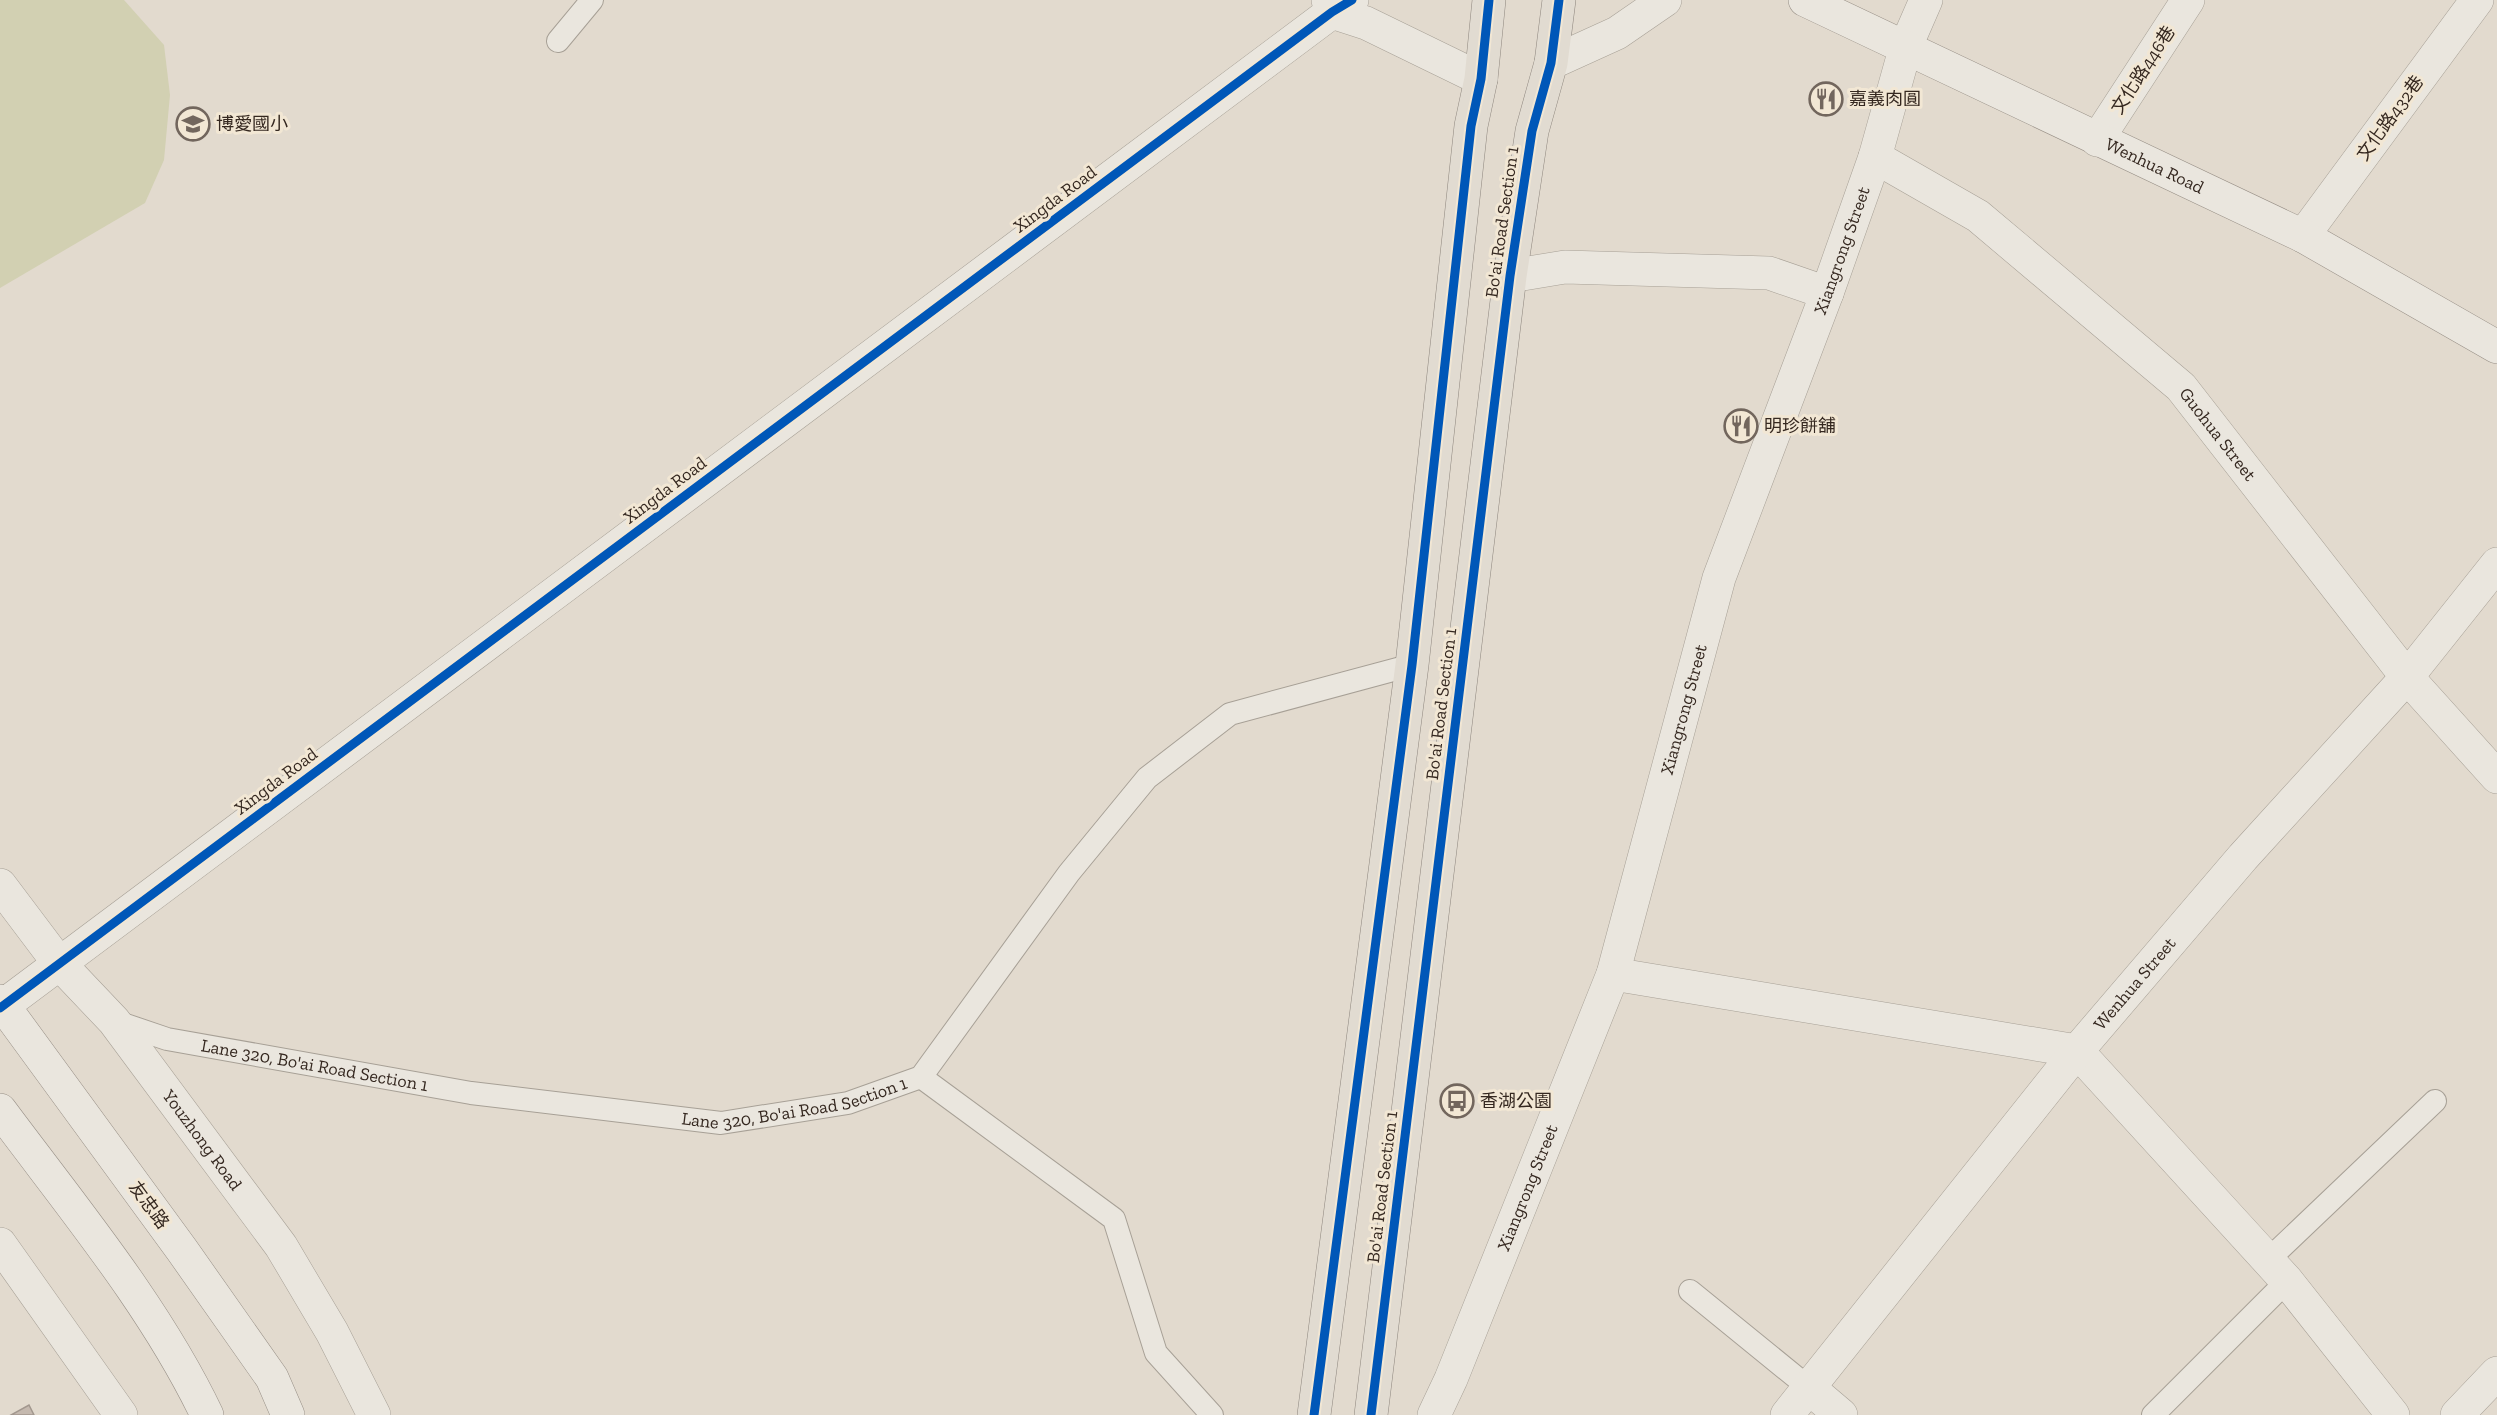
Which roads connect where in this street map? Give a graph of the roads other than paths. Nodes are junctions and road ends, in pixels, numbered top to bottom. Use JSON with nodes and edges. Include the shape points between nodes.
{"nodes":[{"id":1,"x":592,"y":0,"type":"edge"},
{"id":2,"x":1490,"y":0,"type":"edge"},
{"id":3,"x":1559,"y":0,"type":"edge"},
{"id":4,"x":1665,"y":0,"type":"edge"},
{"id":5,"x":1805,"y":0,"type":"edge"},
{"id":6,"x":1926,"y":0,"type":"edge"},
{"id":7,"x":2188,"y":0,"type":"edge"},
{"id":8,"x":2477,"y":0,"type":"edge"},
{"id":9,"x":1337,"y":4,"type":"edge"},
{"id":10,"x":558,"y":41,"type":"dead end"},
{"id":11,"x":1906,"y":46,"type":"junction"},
{"id":12,"x":1551,"y":63,"type":"junction"},
{"id":13,"x":1481,"y":79,"type":"junction"},
{"id":14,"x":2097,"y":140,"type":"junction"},
{"id":15,"x":1875,"y":157,"type":"junction"},
{"id":16,"x":2302,"y":236,"type":"junction"},
{"id":17,"x":1510,"y":276,"type":"junction"},
{"id":18,"x":1827,"y":293,"type":"junction"},
{"id":19,"x":2497,"y":347,"type":"edge"},
{"id":20,"x":2497,"y":564,"type":"edge"},
{"id":21,"x":1412,"y":665,"type":"junction"},
{"id":22,"x":2407,"y":677,"type":"junction"},
{"id":23,"x":2497,"y":777,"type":"edge"},
{"id":24,"x":0,"y":885,"type":"edge"},
{"id":25,"x":58,"y":963,"type":"junction"},
{"id":26,"x":1613,"y":974,"type":"junction"},
{"id":27,"x":1,"y":1005,"type":"edge"},
{"id":28,"x":114,"y":1021,"type":"junction"},
{"id":29,"x":2078,"y":1051,"type":"junction"},
{"id":30,"x":921,"y":1077,"type":"junction"},
{"id":31,"x":2435,"y":1101,"type":"dead end"},
{"id":32,"x":0,"y":1110,"type":"edge"},
{"id":33,"x":0,"y":1244,"type":"edge"},
{"id":34,"x":2278,"y":1270,"type":"junction"},
{"id":35,"x":1690,"y":1291,"type":"dead end"},
{"id":36,"x":2497,"y":1373,"type":"edge"},
{"id":37,"x":1808,"y":1387,"type":"junction"},
{"id":38,"x":121,"y":1415,"type":"edge"},
{"id":39,"x":207,"y":1415,"type":"edge"},
{"id":40,"x":288,"y":1415,"type":"edge"},
{"id":41,"x":374,"y":1415,"type":"edge"},
{"id":42,"x":1212,"y":1415,"type":"edge"},
{"id":43,"x":1314,"y":1415,"type":"edge"},
{"id":44,"x":1371,"y":1415,"type":"edge"},
{"id":45,"x":1434,"y":1415,"type":"edge"},
{"id":46,"x":1787,"y":1415,"type":"edge"},
{"id":47,"x":1841,"y":1415,"type":"edge"},
{"id":48,"x":2154,"y":1415,"type":"edge"},
{"id":49,"x":2393,"y":1415,"type":"edge"},
{"id":50,"x":2457,"y":1415,"type":"edge"}],
"edges":[{"from":1,"to":10,"type":"lane"},
{"from":2,"to":13,"type":"main road","name":"Bo'ai Road Section 1"},
{"from":3,"to":12,"type":"main road","name":"Bo'ai Road Section 1"},
{"from":4,"to":12,"type":"street","via":[[1617,33]]},
{"from":5,"to":11,"type":"street","name":"Wenhua Road"},
{"from":6,"to":11,"type":"street","name":"Xiangrong Street"},
{"from":7,"to":14,"type":"street","name":"文化路446巷"},
{"from":8,"to":16,"type":"street","name":"文化路432巷"},
{"from":9,"to":13,"type":"street","via":[[1366,23]]},
{"from":9,"to":25,"type":"street","name":"Xingda Road"},
{"from":11,"to":14,"type":"street","name":"Wenhua Road"},
{"from":11,"to":15,"type":"street","name":"Xiangrong Street"},
{"from":12,"to":17,"type":"main road","name":"Bo'ai Road Section 1","via":[[1532,131]]},
{"from":13,"to":21,"type":"main road","name":"Bo'ai Road Section 1","via":[[1470,126]]},
{"from":14,"to":16,"type":"street","name":"Wenhua Road"},
{"from":15,"to":18,"type":"street","name":"Xiangrong Street"},
{"from":15,"to":22,"type":"street","name":"Guohua Street","via":[[1978,216],[2181,387]]},
{"from":16,"to":19,"type":"street","name":"Wenhua Road"},
{"from":17,"to":18,"type":"street","via":[[1565,267],[1769,273]]},
{"from":17,"to":44,"type":"main road","name":"Bo'ai Road Section 1"},
{"from":18,"to":26,"type":"street","name":"Xiangrong Street","via":[[1719,578]]},
{"from":20,"to":22,"type":"street","name":"Wenhua Street"},
{"from":21,"to":30,"type":"lane","name":"Lane 320, Bo'ai Road Section 1","via":[[1230,714],[1148,778],[1069,873]]},
{"from":21,"to":43,"type":"main road","name":"Bo'ai Road Section 1"},
{"from":22,"to":23,"type":"street","name":"Guohua Street"},
{"from":22,"to":29,"type":"street","name":"Wenhua Street","via":[[2243,857]]},
{"from":24,"to":25,"type":"street","name":"Youzhong Road"},
{"from":25,"to":27,"type":"street","name":"Xingda Road"},
{"from":25,"to":28,"type":"street","name":"Youzhong Road"},
{"from":26,"to":29,"type":"street"},
{"from":26,"to":45,"type":"street","name":"Xiangrong Street"},
{"from":27,"to":40,"type":"street","name":"友忠路","via":[[182,1250],[265,1369]]},
{"from":28,"to":30,"type":"lane","name":"Lane 320, Bo'ai Road Section 1","via":[[167,1039],[471,1093],[721,1123],[848,1103]]},
{"from":28,"to":41,"type":"street","name":"Youzhong Road","via":[[281,1246],[332,1332]]},
{"from":29,"to":34,"type":"street"},
{"from":29,"to":37,"type":"street","name":"Wenhua Street"},
{"from":30,"to":42,"type":"lane","via":[[1114,1219],[1156,1353]]},
{"from":31,"to":34,"type":"lane"},
{"from":32,"to":39,"type":"street","via":[[136,1297],[186,1371]]},
{"from":33,"to":38,"type":"street"},
{"from":34,"to":48,"type":"lane"},
{"from":34,"to":49,"type":"street"},
{"from":35,"to":37,"type":"lane"},
{"from":36,"to":50,"type":"street"},
{"from":37,"to":46,"type":"street","name":"Wenhua Street"},
{"from":37,"to":47,"type":"street"}]}
